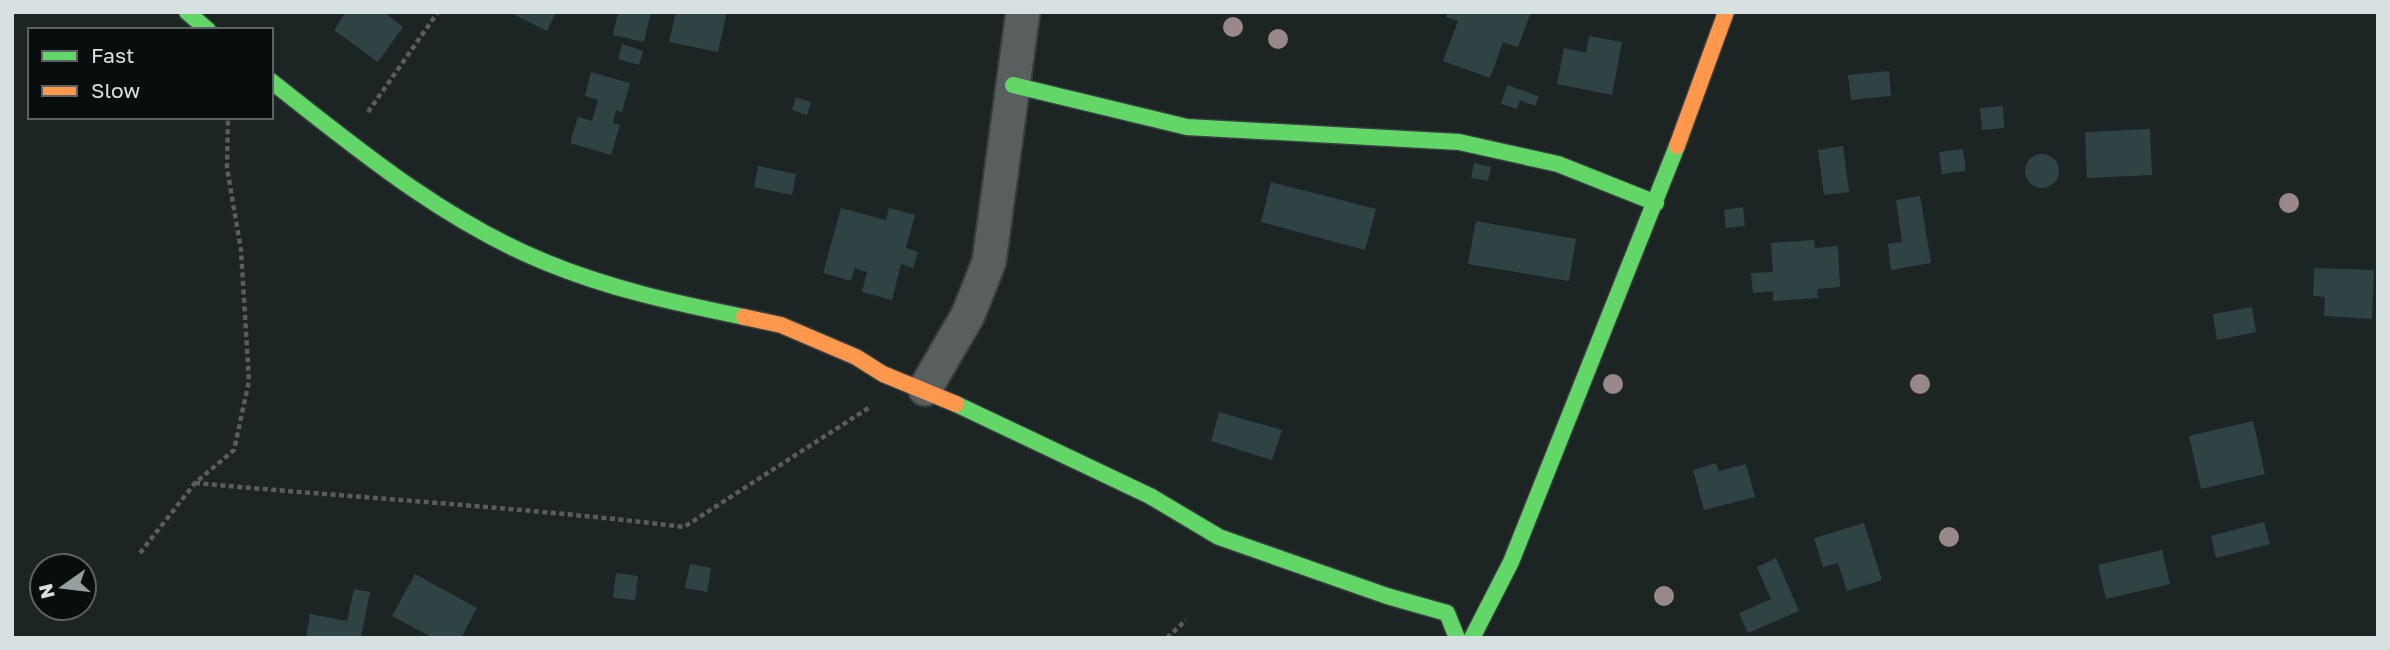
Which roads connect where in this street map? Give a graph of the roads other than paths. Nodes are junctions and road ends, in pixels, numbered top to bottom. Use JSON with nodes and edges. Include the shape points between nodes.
{"nodes":[{"id":1,"x":187,"y":12,"type":"edge"},
{"id":2,"x":1023,"y":12,"type":"edge"},
{"id":3,"x":1726,"y":12,"type":"edge"},
{"id":4,"x":206,"y":28,"type":"edge"},
{"id":5,"x":273,"y":83,"type":"edge"},
{"id":6,"x":1013,"y":85,"type":"junction"},
{"id":7,"x":1656,"y":204,"type":"junction"},
{"id":8,"x":912,"y":385,"type":"junction"},
{"id":9,"x":1457,"y":638,"type":"edge"},
{"id":10,"x":1472,"y":638,"type":"edge"}],
"edges":[{"from":1,"to":4,"type":"street"},
{"from":2,"to":6,"type":"street"},
{"from":3,"to":7,"type":"street"},
{"from":5,"to":8,"type":"street","via":[[348,141],[509,248],[586,279],[782,325]]},
{"from":6,"to":7,"type":"street","via":[[1187,127],[1459,142],[1558,163]]},
{"from":6,"to":8,"type":"street","via":[[989,262],[968,315]]},
{"from":7,"to":10,"type":"street","via":[[1511,562]]},
{"from":8,"to":9,"type":"street","via":[[1150,496],[1219,537],[1447,613]]}]}
